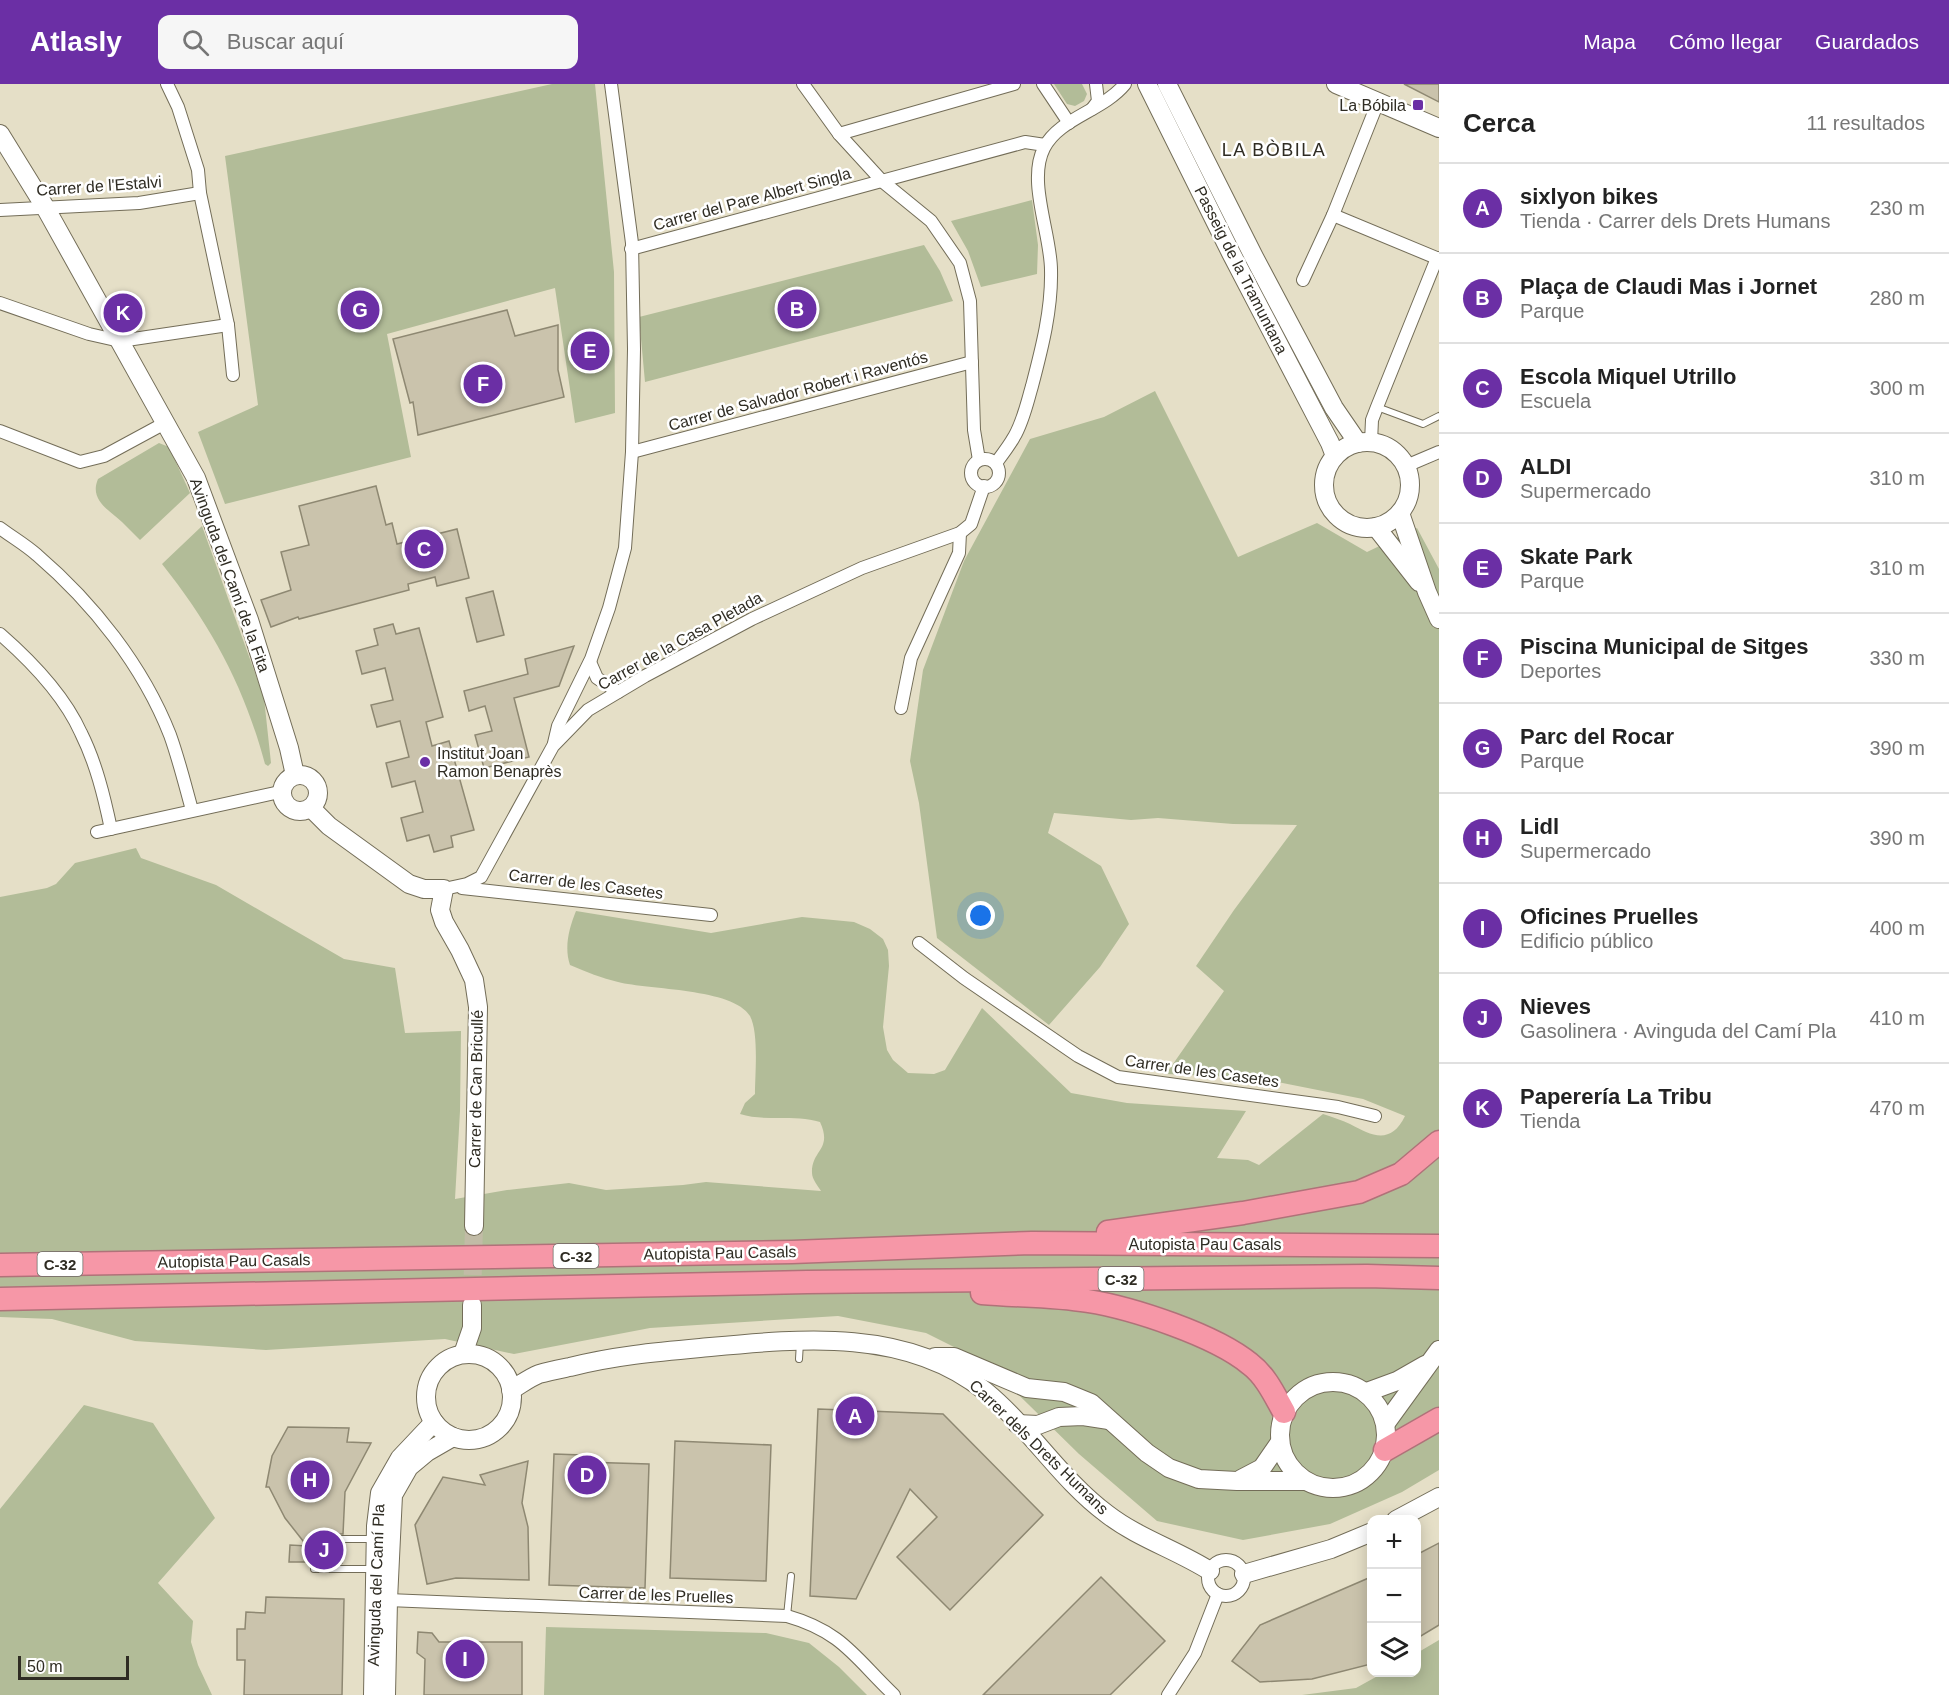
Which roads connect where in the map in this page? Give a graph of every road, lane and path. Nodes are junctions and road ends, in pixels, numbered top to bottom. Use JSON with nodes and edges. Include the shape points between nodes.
{"nodes":[{"id":1,"x":167,"y":84,"type":"edge"},
{"id":2,"x":611,"y":84,"type":"edge"},
{"id":3,"x":1014,"y":84,"type":"edge"},
{"id":4,"x":1043,"y":84,"type":"edge"},
{"id":5,"x":1096,"y":84,"type":"edge"},
{"id":6,"x":1125,"y":84,"type":"edge"},
{"id":7,"x":1147,"y":84,"type":"edge"},
{"id":8,"x":1336,"y":84,"type":"edge"},
{"id":9,"x":806,"y":85,"type":"edge"},
{"id":10,"x":1169,"y":89,"type":"edge"},
{"id":11,"x":1378,"y":102,"type":"junction"},
{"id":12,"x":1092,"y":109,"type":"junction"},
{"id":13,"x":1069,"y":123,"type":"junction"},
{"id":14,"x":1439,"y":128,"type":"edge"},
{"id":15,"x":0,"y":134,"type":"edge"},
{"id":16,"x":839,"y":134,"type":"junction"},
{"id":17,"x":1045,"y":145,"type":"junction"},
{"id":18,"x":882,"y":181,"type":"junction"},
{"id":19,"x":200,"y":193,"type":"junction"},
{"id":20,"x":45,"y":207,"type":"junction"},
{"id":21,"x":0,"y":210,"type":"edge"},
{"id":22,"x":1333,"y":215,"type":"junction"},
{"id":23,"x":631,"y":249,"type":"junction"},
{"id":24,"x":1438,"y":258,"type":"edge"},
{"id":25,"x":1434,"y":279,"type":"edge"},
{"id":26,"x":1304,"y":280,"type":"dead end"},
{"id":27,"x":0,"y":303,"type":"edge"},
{"id":28,"x":228,"y":325,"type":"junction"},
{"id":29,"x":120,"y":341,"type":"junction"},
{"id":30,"x":972,"y":362,"type":"junction"},
{"id":31,"x":233,"y":375,"type":"dead end"},
{"id":32,"x":1377,"y":407,"type":"junction"},
{"id":33,"x":1439,"y":416,"type":"edge"},
{"id":34,"x":165,"y":423,"type":"junction"},
{"id":35,"x":0,"y":431,"type":"edge"},
{"id":36,"x":1365,"y":442,"type":"junction"},
{"id":37,"x":632,"y":452,"type":"junction"},
{"id":38,"x":1439,"y":452,"type":"edge"},
{"id":39,"x":1335,"y":456,"type":"junction"},
{"id":40,"x":979,"y":460,"type":"junction"},
{"id":41,"x":996,"y":464,"type":"junction"},
{"id":42,"x":1406,"y":466,"type":"junction"},
{"id":43,"x":984,"y":486,"type":"junction"},
{"id":44,"x":1400,"y":513,"type":"junction"},
{"id":45,"x":1376,"y":527,"type":"junction"},
{"id":46,"x":0,"y":528,"type":"edge"},
{"id":47,"x":960,"y":533,"type":"junction"},
{"id":48,"x":1428,"y":592,"type":"junction"},
{"id":49,"x":1439,"y":619,"type":"edge"},
{"id":50,"x":0,"y":634,"type":"edge"},
{"id":51,"x":590,"y":662,"type":"junction"},
{"id":52,"x":618,"y":692,"type":"junction"},
{"id":53,"x":902,"y":708,"type":"dead end"},
{"id":54,"x":553,"y":746,"type":"junction"},
{"id":55,"x":295,"y":776,"type":"junction"},
{"id":56,"x":282,"y":795,"type":"junction"},
{"id":57,"x":311,"y":808,"type":"junction"},
{"id":58,"x":192,"y":810,"type":"junction"},
{"id":59,"x":111,"y":829,"type":"junction"},
{"id":60,"x":97,"y":832,"type":"dead end"},
{"id":61,"x":450,"y":888,"type":"junction"},
{"id":62,"x":711,"y":915,"type":"dead end"},
{"id":63,"x":919,"y":943,"type":"dead end"},
{"id":64,"x":1375,"y":1116,"type":"dead end"},
{"id":65,"x":1439,"y":1142,"type":"edge"},
{"id":66,"x":474,"y":1226,"type":"tunnel mouth"},
{"id":67,"x":1032,"y":1243,"type":"junction"},
{"id":68,"x":1433,"y":1245,"type":"edge"},
{"id":69,"x":0,"y":1250,"type":"edge"},
{"id":70,"x":121,"y":1263,"type":"junction"},
{"id":71,"x":0,"y":1265,"type":"edge"},
{"id":72,"x":1437,"y":1278,"type":"edge"},
{"id":73,"x":807,"y":1281,"type":"junction"},
{"id":74,"x":0,"y":1299,"type":"edge"},
{"id":75,"x":472,"y":1305,"type":"tunnel mouth"},
{"id":76,"x":472,"y":1328,"type":"junction"},
{"id":77,"x":800,"y":1340,"type":"junction"},
{"id":78,"x":463,"y":1354,"type":"junction"},
{"id":79,"x":483,"y":1356,"type":"junction"},
{"id":80,"x":1436,"y":1356,"type":"edge"},
{"id":81,"x":921,"y":1357,"type":"junction"},
{"id":82,"x":799,"y":1359,"type":"dead end"},
{"id":83,"x":502,"y":1370,"type":"junction"},
{"id":84,"x":539,"y":1374,"type":"junction"},
{"id":85,"x":511,"y":1390,"type":"junction"},
{"id":86,"x":1367,"y":1392,"type":"junction"},
{"id":87,"x":1284,"y":1412,"type":"junction"},
{"id":88,"x":1059,"y":1417,"type":"junction"},
{"id":89,"x":1439,"y":1419,"type":"edge"},
{"id":90,"x":1109,"y":1420,"type":"junction"},
{"id":91,"x":434,"y":1422,"type":"junction"},
{"id":92,"x":1386,"y":1423,"type":"junction"},
{"id":93,"x":1017,"y":1424,"type":"junction"},
{"id":94,"x":453,"y":1437,"type":"junction"},
{"id":95,"x":1280,"y":1443,"type":"junction"},
{"id":96,"x":1042,"y":1448,"type":"junction"},
{"id":97,"x":1385,"y":1450,"type":"junction"},
{"id":98,"x":1237,"y":1481,"type":"junction"},
{"id":99,"x":1306,"y":1481,"type":"junction"},
{"id":100,"x":1439,"y":1497,"type":"edge"},
{"id":101,"x":1405,"y":1515,"type":"edge"},
{"id":102,"x":1367,"y":1534,"type":"edge"},
{"id":103,"x":376,"y":1539,"type":"junction"},
{"id":104,"x":315,"y":1546,"type":"dead end"},
{"id":105,"x":314,"y":1562,"type":"dead end"},
{"id":106,"x":375,"y":1569,"type":"junction"},
{"id":107,"x":1210,"y":1571,"type":"junction"},
{"id":108,"x":1244,"y":1574,"type":"junction"},
{"id":109,"x":791,"y":1576,"type":"dead end"},
{"id":110,"x":1218,"y":1594,"type":"junction"},
{"id":111,"x":388,"y":1600,"type":"junction"},
{"id":112,"x":787,"y":1616,"type":"junction"},
{"id":113,"x":373,"y":1695,"type":"edge"},
{"id":114,"x":386,"y":1695,"type":"edge"},
{"id":115,"x":894,"y":1695,"type":"edge"},
{"id":116,"x":1168,"y":1695,"type":"edge"}],
"edges":[{"from":1,"to":19,"type":"street","via":[[198,170]]},
{"from":2,"to":23,"type":"street"},
{"from":3,"to":16,"type":"street"},
{"from":4,"to":13,"type":"street"},
{"from":5,"to":12,"type":"street","via":[[1098,101]]},
{"from":6,"to":12,"type":"street"},
{"from":7,"to":39,"type":"street","name":"Passeig de la Tramuntana"},
{"from":8,"to":11,"type":"street"},
{"from":9,"to":16,"type":"street"},
{"from":10,"to":36,"type":"street","name":"Passeig de la Tramuntana","via":[[1334,408]]},
{"from":11,"to":14,"type":"street"},
{"from":11,"to":22,"type":"street"},
{"from":12,"to":13,"type":"street"},
{"from":13,"to":17,"type":"street"},
{"from":15,"to":20,"type":"street","name":"Avinguda del Camí de la Fita"},
{"from":16,"to":18,"type":"street"},
{"from":17,"to":18,"type":"street","name":"Carrer del Pare Albert Singla","via":[[1025,142]]},
{"from":17,"to":41,"type":"street","via":[[1039,163],[1039,184],[1051,268],[1048,316],[1025,410],[1015,436]]},
{"from":18,"to":23,"type":"street","name":"Carrer del Pare Albert Singla"},
{"from":18,"to":30,"type":"street","via":[[931,220],[960,263],[970,301]]},
{"from":19,"to":20,"type":"street","name":"Carrer de l'Estalvi","via":[[139,203]]},
{"from":19,"to":28,"type":"street"},
{"from":20,"to":21,"type":"street","name":"Carrer de l'Estalvi"},
{"from":20,"to":29,"type":"street","name":"Avinguda del Camí de la Fita"},
{"from":22,"to":24,"type":"street"},
{"from":22,"to":26,"type":"street"},
{"from":23,"to":37,"type":"street"},
{"from":24,"to":25,"type":"street"},
{"from":25,"to":32,"type":"street"},
{"from":27,"to":29,"type":"street"},
{"from":28,"to":29,"type":"street"},
{"from":28,"to":31,"type":"street"},
{"from":29,"to":34,"type":"street","name":"Avinguda del Camí de la Fita"},
{"from":30,"to":37,"type":"street","name":"Carrer de Salvador Robert i Raventós"},
{"from":30,"to":40,"type":"street"},
{"from":32,"to":33,"type":"lane","via":[[1423,424]]},
{"from":32,"to":36,"type":"street"},
{"from":34,"to":35,"type":"street","via":[[104,456],[80,462]]},
{"from":34,"to":55,"type":"street","name":"Avinguda del Camí de la Fita","via":[[196,478],[249,620]]},
{"from":36,"to":39,"type":"street","via":[[1351,445]]},
{"from":36,"to":42,"type":"street","via":[[1388,447]]},
{"from":37,"to":51,"type":"street","via":[[625,548]]},
{"from":38,"to":42,"type":"street"},
{"from":39,"to":45,"type":"street","via":[[1326,474],[1328,504],[1350,525]]},
{"from":40,"to":41,"type":"street","via":[[990,459]]},
{"from":40,"to":43,"type":"street","via":[[972,475],[976,483]]},
{"from":41,"to":43,"type":"street","via":[[998,477],[993,484]]},
{"from":42,"to":44,"type":"street","via":[[1410,493]]},
{"from":43,"to":47,"type":"street","via":[[971,524]]},
{"from":44,"to":45,"type":"street"},
{"from":44,"to":48,"type":"street"},
{"from":45,"to":48,"type":"street"},
{"from":46,"to":58,"type":"street","via":[[37,555],[111,633],[156,704],[181,768]]},
{"from":47,"to":52,"type":"street","name":"Carrer de la Casa Pletada","via":[[821,586],[712,639]]},
{"from":47,"to":53,"type":"street","via":[[959,553],[911,658]]},
{"from":48,"to":49,"type":"street"},
{"from":50,"to":59,"type":"street","via":[[39,673],[81,732]]},
{"from":51,"to":52,"type":"street","via":[[597,678]]},
{"from":51,"to":54,"type":"street","via":[[558,726]]},
{"from":52,"to":54,"type":"street","name":"Carrer de la Casa Pletada","via":[[588,710]]},
{"from":54,"to":61,"type":"street","name":"Carrer de la Casa Pletada","via":[[481,877]]},
{"from":55,"to":56,"type":"street","via":[[286,782]]},
{"from":55,"to":57,"type":"street","via":[[310,777],[318,787],[319,794]]},
{"from":56,"to":57,"type":"street","via":[[296,811]]},
{"from":56,"to":58,"type":"street"},
{"from":57,"to":61,"type":"street","via":[[409,884],[424,889]]},
{"from":58,"to":59,"type":"street"},
{"from":59,"to":60,"type":"street"},
{"from":61,"to":62,"type":"street","name":"Carrer de les Casetes"},
{"from":61,"to":66,"type":"street","name":"Carrer de Can Bricullé","via":[[440,910],[474,980],[478,1007]]},
{"from":63,"to":64,"type":"street","name":"Carrer de les Casetes","via":[[1078,1056],[1118,1077],[1338,1107]]},
{"from":65,"to":67,"type":"highway","via":[[1401,1174],[1359,1192]]},
{"from":67,"to":68,"type":"highway","name":"Autopista Pau Casals","number":"C-32"},
{"from":67,"to":70,"type":"highway","name":"Autopista Pau Casals","number":"C-32","via":[[780,1252]]},
{"from":69,"to":70,"type":"highway"},
{"from":70,"to":71,"type":"highway","name":"Autopista Pau Casals","number":"C-32"},
{"from":72,"to":73,"type":"highway","name":"Autopista Pau Casals","number":"C-32"},
{"from":73,"to":74,"type":"highway","name":"Autopista Pau Casals","number":"C-32"},
{"from":73,"to":87,"type":"highway","via":[[1087,1300],[1144,1315],[1192,1333],[1252,1365],[1270,1386]]},
{"from":75,"to":76,"type":"street"},
{"from":76,"to":78,"type":"street"},
{"from":76,"to":79,"type":"street"},
{"from":77,"to":81,"type":"street","name":"Carrer dels Drets Humans","via":[[879,1344]]},
{"from":77,"to":82,"type":"lane"},
{"from":77,"to":84,"type":"street","name":"Carrer dels Drets Humans","via":[[600,1359]]},
{"from":78,"to":79,"type":"street"},
{"from":78,"to":91,"type":"street","via":[[448,1360],[430,1378],[426,1404]]},
{"from":79,"to":83,"type":"street"},
{"from":80,"to":86,"type":"street","via":[[1397,1381]]},
{"from":80,"to":92,"type":"street"},
{"from":81,"to":90,"type":"street","via":[[954,1357],[1027,1388],[1064,1392],[1091,1403]]},
{"from":81,"to":93,"type":"street","name":"Carrer dels Drets Humans","via":[[965,1377],[985,1391]]},
{"from":83,"to":84,"type":"street","name":"Carrer dels Drets Humans"},
{"from":83,"to":85,"type":"street"},
{"from":84,"to":85,"type":"street","name":"Carrer dels Drets Humans"},
{"from":85,"to":94,"type":"street","via":[[510,1408],[497,1429],[476,1439]]},
{"from":86,"to":87,"type":"street","via":[[1350,1383],[1321,1383],[1296,1397]]},
{"from":86,"to":92,"type":"street"},
{"from":87,"to":95,"type":"street"},
{"from":88,"to":90,"type":"street"},
{"from":88,"to":93,"type":"street","via":[[1038,1425]]},
{"from":88,"to":96,"type":"street","via":[[1046,1434]]},
{"from":89,"to":97,"type":"highway"},
{"from":90,"to":98,"type":"street","via":[[1169,1468],[1199,1479]]},
{"from":91,"to":94,"type":"street"},
{"from":91,"to":103,"type":"street","name":"Avinguda del Camí Pla","via":[[388,1475],[380,1493]]},
{"from":92,"to":97,"type":"street"},
{"from":93,"to":96,"type":"street","name":"Carrer dels Drets Humans"},
{"from":94,"to":111,"type":"street","name":"Avinguda del Camí Pla","via":[[409,1467],[393,1495]]},
{"from":95,"to":98,"type":"street","via":[[1262,1468]]},
{"from":95,"to":99,"type":"street","via":[[1283,1457]]},
{"from":96,"to":107,"type":"street","name":"Carrer dels Drets Humans","via":[[1106,1514]]},
{"from":97,"to":99,"type":"street","via":[[1373,1471],[1353,1485],[1329,1488]]},
{"from":98,"to":99,"type":"street"},
{"from":100,"to":101,"type":"street"},
{"from":102,"to":108,"type":"street","via":[[1332,1549]]},
{"from":103,"to":104,"type":"lane","via":[[315,1539]]},
{"from":103,"to":106,"type":"street","name":"Avinguda del Camí Pla"},
{"from":105,"to":106,"type":"lane","via":[[314,1569]]},
{"from":106,"to":113,"type":"street","name":"Avinguda del Camí Pla"},
{"from":107,"to":108,"type":"street","via":[[1216,1563],[1228,1560]]},
{"from":107,"to":110,"type":"street","via":[[1210,1586]]},
{"from":108,"to":110,"type":"street","via":[[1239,1591],[1231,1596]]},
{"from":109,"to":112,"type":"lane"},
{"from":110,"to":116,"type":"street","via":[[1195,1653]]},
{"from":111,"to":112,"type":"street","name":"Carrer de les Pruelles"},
{"from":111,"to":114,"type":"street","name":"Avinguda del Camí Pla"},
{"from":112,"to":115,"type":"street","name":"Carrer de les Pruelles","via":[[832,1635],[856,1654]]}]}
